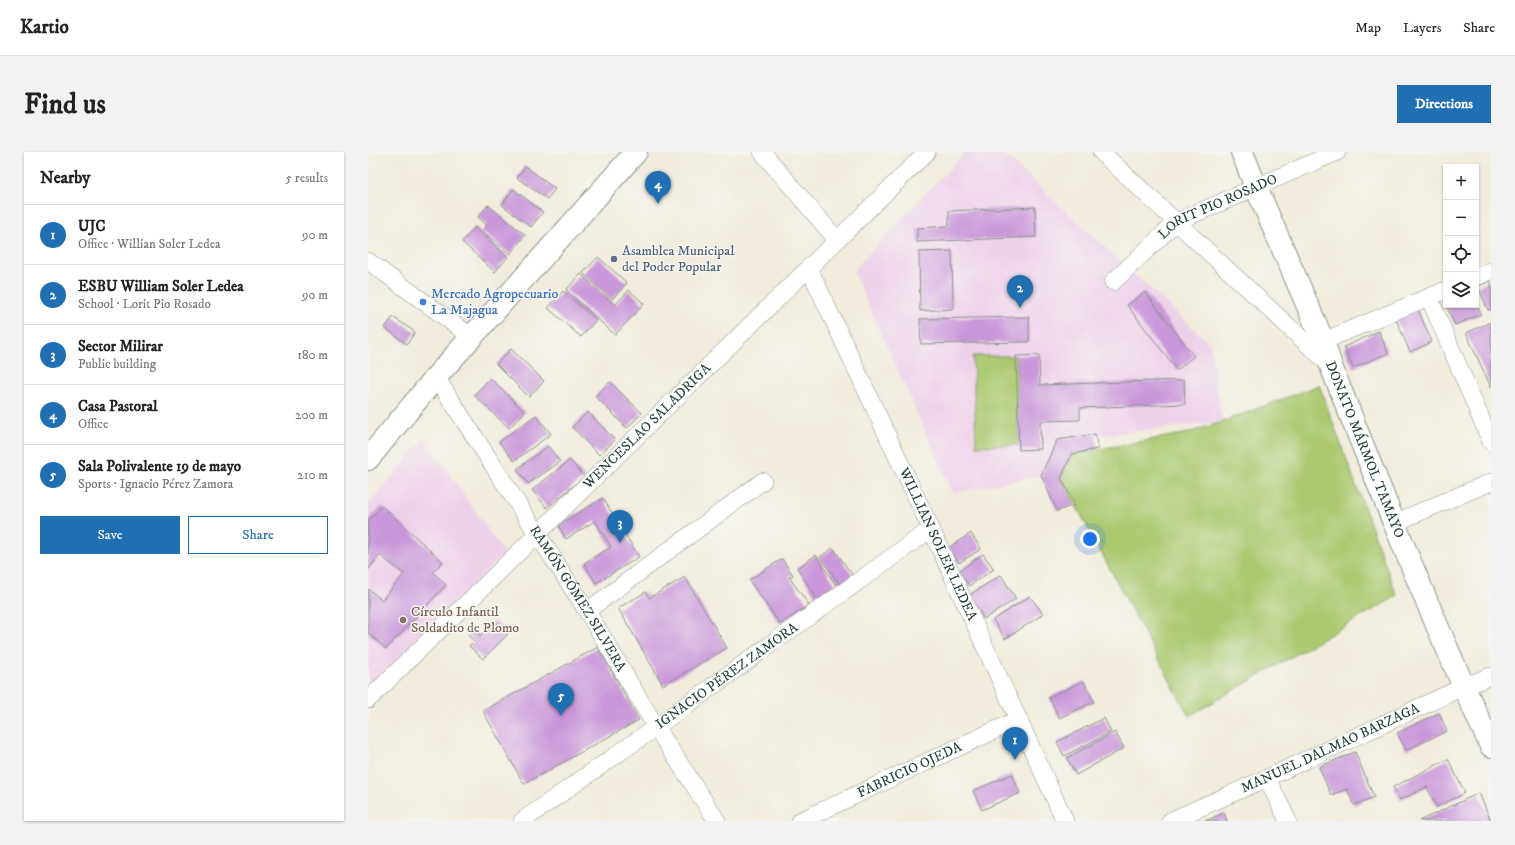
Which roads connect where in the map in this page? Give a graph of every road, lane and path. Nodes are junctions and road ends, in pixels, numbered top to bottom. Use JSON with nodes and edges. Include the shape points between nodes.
{"nodes":[{"id":1,"x":636,"y":152,"type":"edge"},
{"id":2,"x":762,"y":152,"type":"edge"},
{"id":3,"x":927,"y":152,"type":"edge"},
{"id":4,"x":1101,"y":152,"type":"edge"},
{"id":5,"x":1242,"y":152,"type":"edge"},
{"id":6,"x":1337,"y":152,"type":"edge"},
{"id":7,"x":1256,"y":187,"type":"junction"},
{"id":8,"x":1176,"y":222,"type":"junction"},
{"id":9,"x":837,"y":240,"type":"junction"},
{"id":10,"x":368,"y":261,"type":"edge"},
{"id":11,"x":808,"y":268,"type":"junction"},
{"id":12,"x":1491,"y":271,"type":"edge"},
{"id":13,"x":1479,"y":276,"type":"edge"},
{"id":14,"x":1113,"y":282,"type":"dead end"},
{"id":15,"x":1443,"y":291,"type":"edge"},
{"id":16,"x":1429,"y":297,"type":"junction"},
{"id":17,"x":472,"y":337,"type":"junction"},
{"id":18,"x":1316,"y":343,"type":"junction"},
{"id":19,"x":436,"y":377,"type":"junction"},
{"id":20,"x":1491,"y":442,"type":"edge"},
{"id":21,"x":368,"y":459,"type":"edge"},
{"id":22,"x":763,"y":481,"type":"dead end"},
{"id":23,"x":1491,"y":482,"type":"edge"},
{"id":24,"x":1394,"y":524,"type":"junction"},
{"id":25,"x":931,"y":529,"type":"junction"},
{"id":26,"x":537,"y":534,"type":"junction"},
{"id":27,"x":587,"y":611,"type":"junction"},
{"id":28,"x":1491,"y":676,"type":"edge"},
{"id":29,"x":1463,"y":687,"type":"junction"},
{"id":30,"x":368,"y":700,"type":"edge"},
{"id":31,"x":1018,"y":719,"type":"junction"},
{"id":32,"x":656,"y":727,"type":"junction"},
{"id":33,"x":1491,"y":746,"type":"edge"},
{"id":34,"x":1267,"y":778,"type":"junction"},
{"id":35,"x":522,"y":821,"type":"edge"},
{"id":36,"x":716,"y":821,"type":"edge"},
{"id":37,"x":800,"y":821,"type":"edge"},
{"id":38,"x":1065,"y":821,"type":"edge"},
{"id":39,"x":1170,"y":821,"type":"edge"},
{"id":40,"x":1288,"y":821,"type":"edge"}],
"edges":[{"from":1,"to":17,"type":"main road"},
{"from":2,"to":9,"type":"street"},
{"from":3,"to":9,"type":"street","name":"WENCESLAO SALADRIGA"},
{"from":4,"to":8,"type":"street"},
{"from":5,"to":7,"type":"main road","name":"DONATO MÁRMOL TAMAYO"},
{"from":6,"to":7,"type":"street","name":"LORIT PIO ROSADO"},
{"from":7,"to":8,"type":"street","name":"LORIT PIO ROSADO"},
{"from":7,"to":18,"type":"main road","name":"DONATO MÁRMOL TAMAYO"},
{"from":8,"to":14,"type":"street","name":"LORIT PIO ROSADO"},
{"from":8,"to":18,"type":"street"},
{"from":9,"to":11,"type":"street","name":"WENCESLAO SALADRIGA"},
{"from":10,"to":17,"type":"street"},
{"from":11,"to":25,"type":"street","name":"WILLIAN SOLER LEDEA"},
{"from":11,"to":26,"type":"street","name":"WENCESLAO SALADRIGA"},
{"from":12,"to":13,"type":"street"},
{"from":15,"to":16,"type":"street"},
{"from":16,"to":18,"type":"street"},
{"from":16,"to":20,"type":"street"},
{"from":17,"to":19,"type":"main road"},
{"from":18,"to":24,"type":"main road","name":"DONATO MÁRMOL TAMAYO","via":[[1331,366]]},
{"from":19,"to":21,"type":"main road"},
{"from":19,"to":26,"type":"street","name":"RAMÓN GÓMEZ SILVERA"},
{"from":22,"to":27,"type":"street"},
{"from":23,"to":24,"type":"street"},
{"from":24,"to":29,"type":"main road","name":"DONATO MÁRMOL TAMAYO"},
{"from":25,"to":31,"type":"street","name":"WILLIAN SOLER LEDEA"},
{"from":25,"to":32,"type":"street","name":"IGNACIO PÉREZ ZAMORA"},
{"from":26,"to":27,"type":"street","name":"RAMÓN GÓMEZ SILVERA"},
{"from":26,"to":30,"type":"street","name":"WENCESLAO SALADRIGA"},
{"from":27,"to":32,"type":"street","name":"RAMÓN GÓMEZ SILVERA"},
{"from":28,"to":29,"type":"street","name":"MANUEL DALMAO BARZAGA"},
{"from":29,"to":33,"type":"main road","name":"DONATO MÁRMOL TAMAYO"},
{"from":29,"to":34,"type":"street","name":"MANUEL DALMAO BARZAGA"},
{"from":31,"to":37,"type":"street","name":"FABRICIO OJEDA"},
{"from":31,"to":38,"type":"street","name":"WILLIAN SOLER LEDEA"},
{"from":32,"to":35,"type":"street","name":"IGNACIO PÉREZ ZAMORA"},
{"from":32,"to":36,"type":"street","name":"RAMÓN GÓMEZ SILVERA"},
{"from":34,"to":39,"type":"street","name":"MANUEL DALMAO BARZAGA"},
{"from":34,"to":40,"type":"street"}]}
